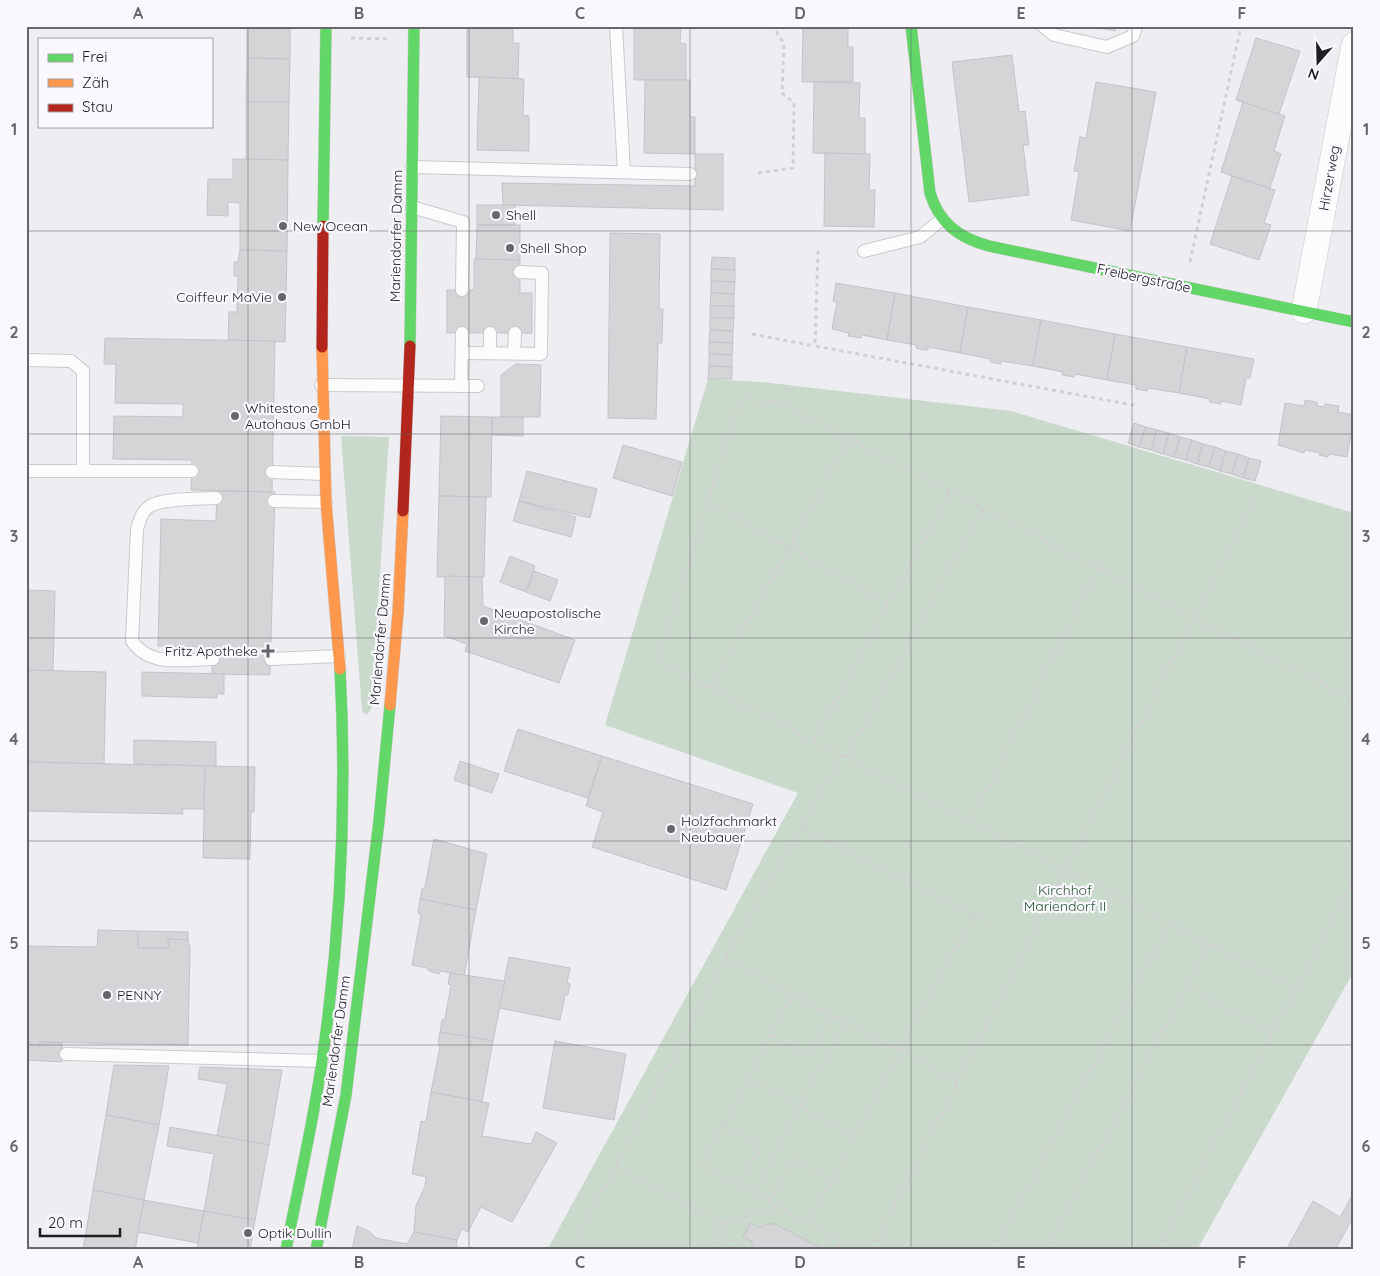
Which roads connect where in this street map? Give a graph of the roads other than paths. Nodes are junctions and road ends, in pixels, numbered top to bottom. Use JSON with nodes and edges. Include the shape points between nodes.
{"nodes":[{"id":1,"x":414,"y":26,"type":"edge"},
{"id":2,"x":616,"y":26,"type":"edge"},
{"id":3,"x":911,"y":26,"type":"edge"},
{"id":4,"x":1043,"y":26,"type":"edge"},
{"id":5,"x":1136,"y":26,"type":"edge"},
{"id":6,"x":326,"y":32,"type":"edge"},
{"id":7,"x":1354,"y":45,"type":"edge"},
{"id":8,"x":412,"y":167,"type":"junction"},
{"id":9,"x":624,"y":172,"type":"junction"},
{"id":10,"x":690,"y":174,"type":"dead end"},
{"id":11,"x":412,"y":207,"type":"junction"},
{"id":12,"x":942,"y":220,"type":"junction"},
{"id":13,"x":864,"y":251,"type":"dead end"},
{"id":14,"x":520,"y":272,"type":"dead end"},
{"id":15,"x":462,"y":290,"type":"dead end"},
{"id":16,"x":1304,"y":311,"type":"junction"},
{"id":17,"x":1354,"y":322,"type":"edge"},
{"id":18,"x":462,"y":333,"type":"dead end"},
{"id":19,"x":490,"y":333,"type":"dead end"},
{"id":20,"x":515,"y":333,"type":"dead end"},
{"id":21,"x":462,"y":353,"type":"junction"},
{"id":22,"x":490,"y":353,"type":"junction"},
{"id":23,"x":514,"y":353,"type":"junction"},
{"id":24,"x":26,"y":360,"type":"edge"},
{"id":25,"x":321,"y":385,"type":"junction"},
{"id":26,"x":409,"y":386,"type":"junction"},
{"id":27,"x":462,"y":386,"type":"junction"},
{"id":28,"x":478,"y":386,"type":"dead end"},
{"id":29,"x":26,"y":471,"type":"edge"},
{"id":30,"x":84,"y":471,"type":"junction"},
{"id":31,"x":192,"y":471,"type":"dead end"},
{"id":32,"x":272,"y":472,"type":"dead end"},
{"id":33,"x":324,"y":474,"type":"junction"},
{"id":34,"x":216,"y":498,"type":"dead end"},
{"id":35,"x":274,"y":501,"type":"dead end"},
{"id":36,"x":326,"y":502,"type":"junction"},
{"id":37,"x":339,"y":656,"type":"junction"},
{"id":38,"x":213,"y":659,"type":"dead end"},
{"id":39,"x":271,"y":659,"type":"dead end"},
{"id":40,"x":350,"y":871,"type":"junction"},
{"id":41,"x":373,"y":872,"type":"junction"},
{"id":42,"x":66,"y":1054,"type":"dead end"},
{"id":43,"x":322,"y":1061,"type":"junction"},
{"id":44,"x":286,"y":1250,"type":"edge"},
{"id":45,"x":316,"y":1250,"type":"edge"}],
"edges":[{"from":1,"to":8,"type":"main road","name":"Mariendorfer Damm"},
{"from":2,"to":9,"type":"lane"},
{"from":3,"to":12,"type":"main road","name":"Freibergstraße","via":[[930,193]]},
{"from":4,"to":5,"type":"lane","via":[[1054,36],[1107,46],[1133,36]]},
{"from":6,"to":25,"type":"main road","name":"Mariendorfer Damm"},
{"from":7,"to":16,"type":"street","name":"Hirzerweg"},
{"from":8,"to":9,"type":"lane"},
{"from":8,"to":11,"type":"main road","name":"Mariendorfer Damm"},
{"from":9,"to":10,"type":"lane"},
{"from":11,"to":15,"type":"lane","via":[[463,222],[468,272]]},
{"from":11,"to":26,"type":"main road","name":"Mariendorfer Damm"},
{"from":12,"to":13,"type":"lane","via":[[920,237]]},
{"from":12,"to":16,"type":"main road","name":"Freibergstraße","via":[[963,237],[990,246]]},
{"from":14,"to":23,"type":"lane","via":[[542,272],[541,354]]},
{"from":16,"to":17,"type":"main road","name":"Freibergstraße"},
{"from":18,"to":21,"type":"lane"},
{"from":19,"to":22,"type":"lane"},
{"from":20,"to":23,"type":"lane"},
{"from":21,"to":22,"type":"lane"},
{"from":21,"to":27,"type":"lane"},
{"from":22,"to":23,"type":"lane"},
{"from":24,"to":30,"type":"lane","via":[[71,361],[83,372]]},
{"from":25,"to":26,"type":"lane"},
{"from":25,"to":33,"type":"main road","name":"Mariendorfer Damm"},
{"from":26,"to":27,"type":"lane"},
{"from":26,"to":41,"type":"main road","name":"Mariendorfer Damm","via":[[398,613]]},
{"from":27,"to":28,"type":"lane"},
{"from":29,"to":30,"type":"lane"},
{"from":30,"to":31,"type":"lane"},
{"from":32,"to":33,"type":"lane"},
{"from":33,"to":36,"type":"main road","name":"Mariendorfer Damm"},
{"from":34,"to":38,"type":"lane","via":[[162,502],[141,515],[137,529],[132,641],[145,655],[156,660]]},
{"from":35,"to":36,"type":"lane"},
{"from":36,"to":37,"type":"main road","name":"Mariendorfer Damm"},
{"from":37,"to":39,"type":"lane"},
{"from":37,"to":40,"type":"main road","name":"Mariendorfer Damm"},
{"from":40,"to":41,"type":"lane"},
{"from":40,"to":43,"type":"main road","name":"Mariendorfer Damm"},
{"from":41,"to":45,"type":"main road","name":"Mariendorfer Damm","via":[[346,1095]]},
{"from":42,"to":43,"type":"lane"},
{"from":43,"to":44,"type":"main road","name":"Mariendorfer Damm"}]}
